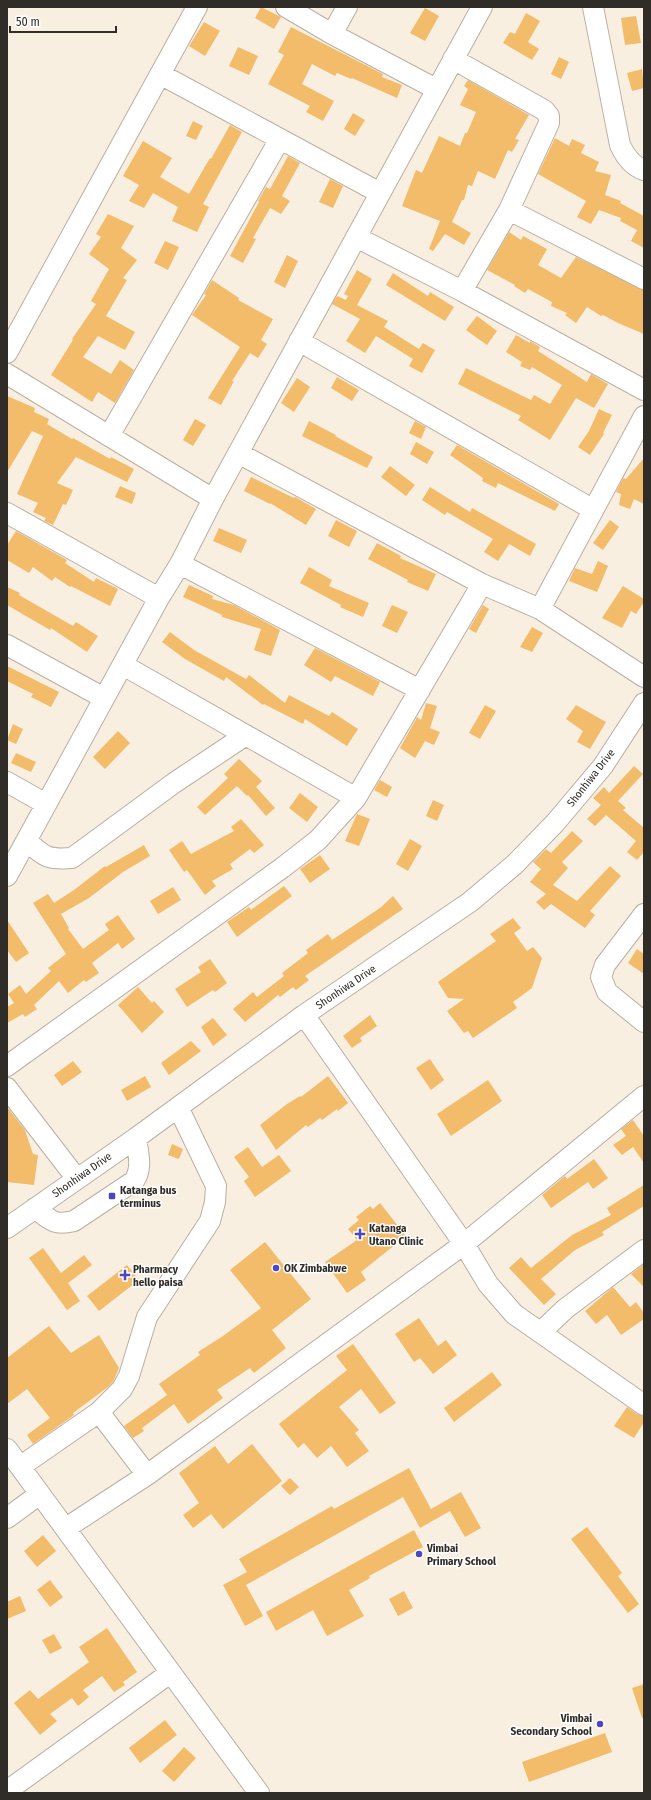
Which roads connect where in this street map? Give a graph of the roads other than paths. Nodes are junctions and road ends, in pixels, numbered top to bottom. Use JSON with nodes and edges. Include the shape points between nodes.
{"nodes":[{"id":1,"x":197,"y":7,"type":"edge"},
{"id":2,"x":286,"y":7,"type":"edge"},
{"id":3,"x":347,"y":7,"type":"edge"},
{"id":4,"x":482,"y":7,"type":"edge"},
{"id":5,"x":594,"y":7,"type":"edge"},
{"id":6,"x":332,"y":34,"type":"junction"},
{"id":7,"x":453,"y":59,"type":"junction"},
{"id":8,"x":160,"y":74,"type":"junction"},
{"id":9,"x":436,"y":89,"type":"junction"},
{"id":10,"x":280,"y":139,"type":"junction"},
{"id":11,"x":644,"y":170,"type":"edge"},
{"id":12,"x":380,"y":193,"type":"junction"},
{"id":13,"x":509,"y":210,"type":"junction"},
{"id":14,"x":356,"y":237,"type":"junction"},
{"id":15,"x":644,"y":278,"type":"edge"},
{"id":16,"x":462,"y":291,"type":"junction"},
{"id":17,"x":299,"y":341,"type":"junction"},
{"id":18,"x":7,"y":353,"type":"edge"},
{"id":19,"x":7,"y":374,"type":"edge"},
{"id":20,"x":644,"y":390,"type":"edge"},
{"id":21,"x":644,"y":416,"type":"edge"},
{"id":22,"x":109,"y":436,"type":"junction"},
{"id":23,"x":238,"y":453,"type":"junction"},
{"id":24,"x":213,"y":498,"type":"junction"},
{"id":25,"x":592,"y":509,"type":"junction"},
{"id":26,"x":7,"y":513,"type":"edge"},
{"id":27,"x":180,"y":564,"type":"junction"},
{"id":28,"x":482,"y":584,"type":"junction"},
{"id":29,"x":159,"y":598,"type":"junction"},
{"id":30,"x":540,"y":609,"type":"junction"},
{"id":31,"x":7,"y":645,"type":"edge"},
{"id":32,"x":123,"y":665,"type":"junction"},
{"id":33,"x":644,"y":677,"type":"edge"},
{"id":34,"x":420,"y":690,"type":"junction"},
{"id":35,"x":104,"y":698,"type":"junction"},
{"id":36,"x":644,"y":703,"type":"edge"},
{"id":37,"x":246,"y":735,"type":"junction"},
{"id":38,"x":7,"y":782,"type":"edge"},
{"id":39,"x":356,"y":798,"type":"junction"},
{"id":40,"x":46,"y":804,"type":"junction"},
{"id":41,"x":26,"y":841,"type":"junction"},
{"id":42,"x":7,"y":876,"type":"edge"},
{"id":43,"x":644,"y":914,"type":"edge"},
{"id":44,"x":304,"y":1015,"type":"junction"},
{"id":45,"x":644,"y":1022,"type":"edge"},
{"id":46,"x":7,"y":1066,"type":"edge"},
{"id":47,"x":7,"y":1088,"type":"edge"},
{"id":48,"x":644,"y":1096,"type":"edge"},
{"id":49,"x":178,"y":1107,"type":"junction"},
{"id":50,"x":136,"y":1138,"type":"junction"},
{"id":51,"x":77,"y":1179,"type":"junction"},
{"id":52,"x":35,"y":1208,"type":"junction"},
{"id":53,"x":7,"y":1228,"type":"edge"},
{"id":54,"x":464,"y":1244,"type":"junction"},
{"id":55,"x":644,"y":1250,"type":"edge"},
{"id":56,"x":541,"y":1332,"type":"junction"},
{"id":57,"x":644,"y":1405,"type":"edge"},
{"id":58,"x":100,"y":1412,"type":"junction"},
{"id":59,"x":7,"y":1449,"type":"edge"},
{"id":60,"x":21,"y":1466,"type":"junction"},
{"id":61,"x":147,"y":1475,"type":"junction"},
{"id":62,"x":40,"y":1494,"type":"junction"},
{"id":63,"x":7,"y":1518,"type":"edge"},
{"id":64,"x":66,"y":1528,"type":"junction"},
{"id":65,"x":170,"y":1673,"type":"junction"},
{"id":66,"x":7,"y":1791,"type":"edge"},
{"id":67,"x":259,"y":1793,"type":"edge"}],
"edges":[{"from":1,"to":8,"type":"street"},
{"from":2,"to":6,"type":"street"},
{"from":3,"to":6,"type":"street"},
{"from":4,"to":7,"type":"street"},
{"from":5,"to":11,"type":"street","via":[[620,145],[625,155],[638,168]]},
{"from":6,"to":9,"type":"street"},
{"from":7,"to":9,"type":"street"},
{"from":7,"to":13,"type":"street","via":[[544,110],[549,116],[549,123]]},
{"from":8,"to":10,"type":"street"},
{"from":8,"to":18,"type":"street"},
{"from":9,"to":12,"type":"street"},
{"from":10,"to":12,"type":"street"},
{"from":10,"to":22,"type":"street"},
{"from":12,"to":14,"type":"street"},
{"from":13,"to":15,"type":"street"},
{"from":13,"to":16,"type":"street"},
{"from":14,"to":16,"type":"street"},
{"from":14,"to":17,"type":"street"},
{"from":16,"to":20,"type":"street"},
{"from":17,"to":23,"type":"street"},
{"from":17,"to":25,"type":"street"},
{"from":19,"to":22,"type":"street"},
{"from":21,"to":25,"type":"street"},
{"from":22,"to":24,"type":"street"},
{"from":23,"to":24,"type":"street"},
{"from":23,"to":28,"type":"street"},
{"from":24,"to":27,"type":"street"},
{"from":25,"to":30,"type":"street"},
{"from":26,"to":29,"type":"street"},
{"from":27,"to":29,"type":"street"},
{"from":27,"to":34,"type":"street"},
{"from":28,"to":30,"type":"street"},
{"from":28,"to":34,"type":"street"},
{"from":29,"to":32,"type":"street"},
{"from":30,"to":33,"type":"street"},
{"from":31,"to":35,"type":"street"},
{"from":32,"to":35,"type":"street"},
{"from":32,"to":37,"type":"street"},
{"from":34,"to":39,"type":"street"},
{"from":35,"to":40,"type":"street"},
{"from":36,"to":44,"type":"street","name":"Shonhiwa Drive","via":[[603,766],[555,823],[514,865],[470,902]]},
{"from":37,"to":39,"type":"street"},
{"from":37,"to":41,"type":"street","via":[[174,783],[72,858],[55,859],[40,853]]},
{"from":38,"to":40,"type":"street"},
{"from":39,"to":46,"type":"street","via":[[318,840],[282,868]]},
{"from":40,"to":41,"type":"street"},
{"from":41,"to":42,"type":"street"},
{"from":43,"to":45,"type":"street","via":[[605,965],[601,977],[607,992]]},
{"from":44,"to":49,"type":"street","name":"Shonhiwa Drive"},
{"from":44,"to":54,"type":"street"},
{"from":47,"to":51,"type":"street"},
{"from":48,"to":54,"type":"street"},
{"from":49,"to":50,"type":"street","name":"Shonhiwa Drive"},
{"from":49,"to":58,"type":"street","via":[[216,1186],[215,1202],[210,1221],[148,1317],[129,1376],[122,1389]]},
{"from":50,"to":51,"type":"street","name":"Shonhiwa Drive"},
{"from":50,"to":52,"type":"street","via":[[140,1167],[134,1181],[74,1221],[63,1224],[55,1223]]},
{"from":51,"to":52,"type":"street","name":"Shonhiwa Drive"},
{"from":52,"to":53,"type":"street","name":"Shonhiwa Drive"},
{"from":54,"to":56,"type":"street","via":[[488,1284],[514,1314]]},
{"from":54,"to":61,"type":"street"},
{"from":55,"to":56,"type":"street","via":[[565,1309]]},
{"from":56,"to":57,"type":"street"},
{"from":58,"to":60,"type":"street"},
{"from":58,"to":61,"type":"street"},
{"from":59,"to":60,"type":"street"},
{"from":60,"to":62,"type":"street"},
{"from":61,"to":64,"type":"street"},
{"from":62,"to":63,"type":"street"},
{"from":62,"to":64,"type":"street"},
{"from":64,"to":65,"type":"street"},
{"from":65,"to":66,"type":"street"},
{"from":65,"to":67,"type":"street"}]}
